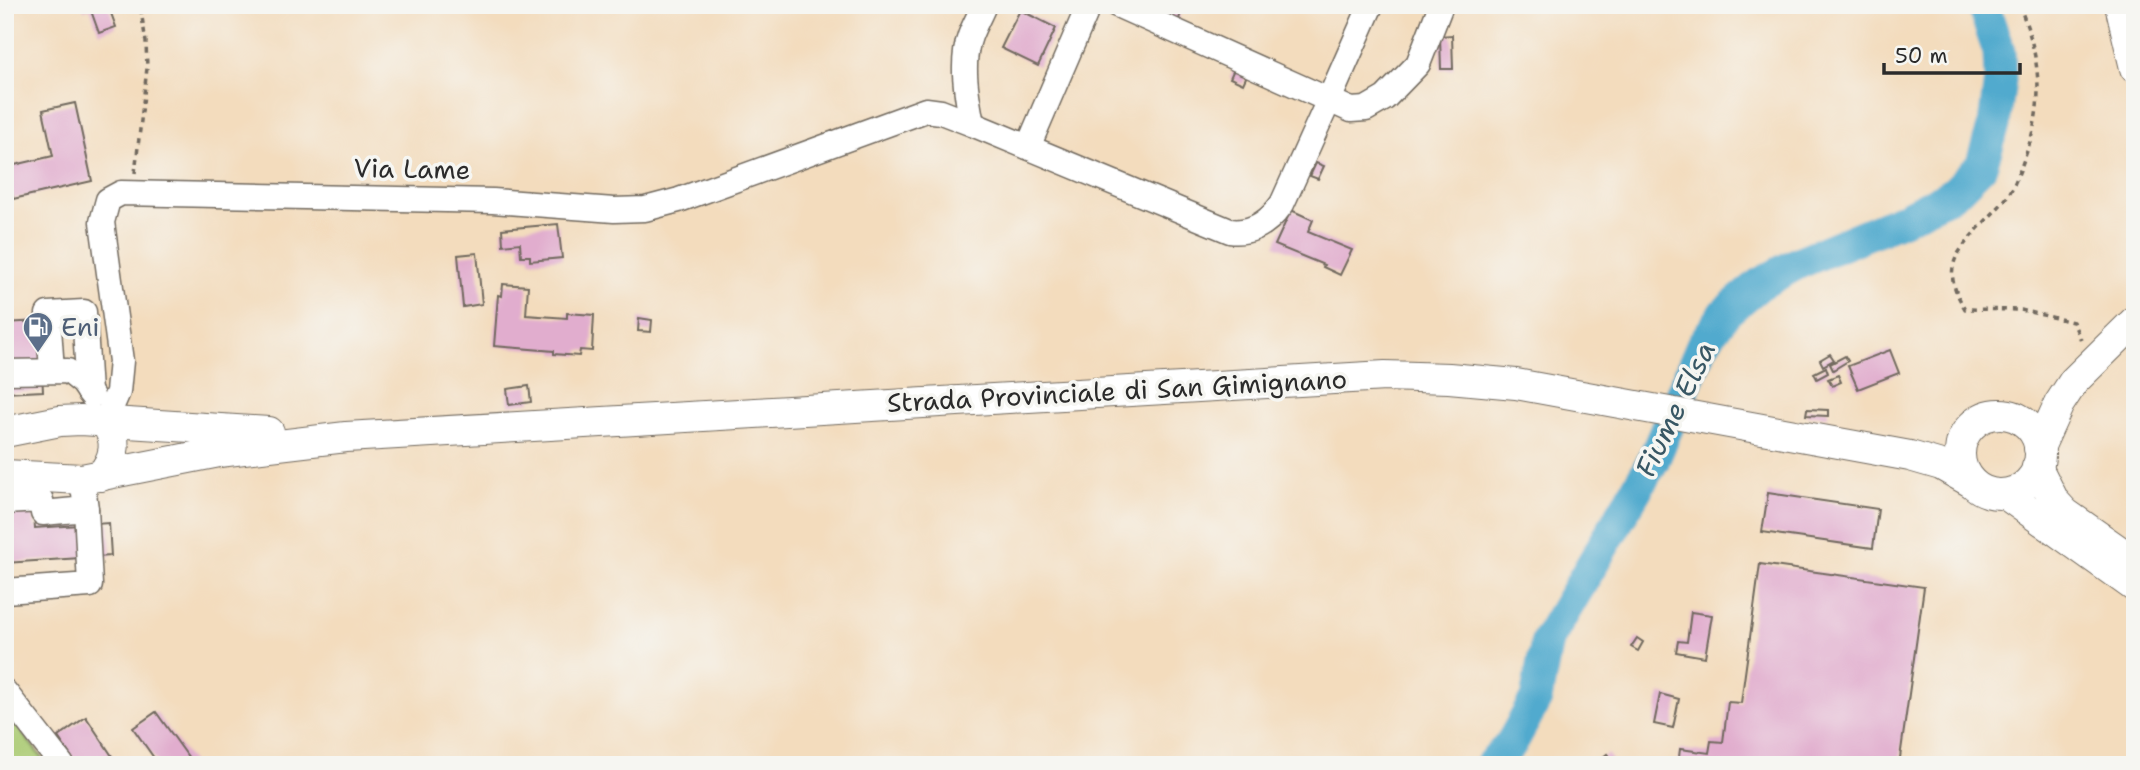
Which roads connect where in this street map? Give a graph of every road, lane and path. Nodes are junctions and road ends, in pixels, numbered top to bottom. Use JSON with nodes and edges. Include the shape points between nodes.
{"nodes":[{"id":1,"x":140,"y":5,"type":"edge"},
{"id":2,"x":984,"y":5,"type":"edge"},
{"id":3,"x":1090,"y":5,"type":"edge"},
{"id":4,"x":1116,"y":5,"type":"edge"},
{"id":5,"x":1371,"y":5,"type":"edge"},
{"id":6,"x":1441,"y":5,"type":"edge"},
{"id":7,"x":2019,"y":5,"type":"edge"},
{"id":8,"x":2120,"y":5,"type":"edge"},
{"id":9,"x":2135,"y":68,"type":"edge"},
{"id":10,"x":1329,"y":100,"type":"junction"},
{"id":11,"x":972,"y":124,"type":"junction"},
{"id":12,"x":1028,"y":147,"type":"junction"},
{"id":13,"x":135,"y":192,"type":"junction"},
{"id":14,"x":2135,"y":321,"type":"edge"},
{"id":15,"x":52,"y":369,"type":"junction"},
{"id":16,"x":5,"y":372,"type":"edge"},
{"id":17,"x":2082,"y":373,"type":"junction"},
{"id":18,"x":89,"y":392,"type":"junction"},
{"id":19,"x":2010,"y":415,"type":"junction"},
{"id":20,"x":105,"y":422,"type":"junction"},
{"id":21,"x":39,"y":426,"type":"junction"},
{"id":22,"x":1966,"y":431,"type":"junction"},
{"id":23,"x":5,"y":432,"type":"edge"},
{"id":24,"x":346,"y":437,"type":"junction"},
{"id":25,"x":1882,"y":450,"type":"junction"},
{"id":26,"x":2038,"y":458,"type":"junction"},
{"id":27,"x":5,"y":475,"type":"edge"},
{"id":28,"x":91,"y":477,"type":"junction"},
{"id":29,"x":44,"y":478,"type":"junction"},
{"id":30,"x":1971,"y":482,"type":"junction"},
{"id":31,"x":2005,"y":494,"type":"junction"},
{"id":32,"x":5,"y":502,"type":"edge"},
{"id":33,"x":86,"y":509,"type":"junction"},
{"id":34,"x":2135,"y":562,"type":"edge"},
{"id":35,"x":2135,"y":587,"type":"edge"},
{"id":36,"x":5,"y":591,"type":"edge"},
{"id":37,"x":5,"y":692,"type":"edge"},
{"id":38,"x":62,"y":765,"type":"edge"}],
"edges":[{"from":1,"to":13,"type":"path","via":[[147,68]]},
{"from":2,"to":11,"type":"street","via":[[969,38],[965,65]]},
{"from":3,"to":12,"type":"street"},
{"from":4,"to":10,"type":"street"},
{"from":5,"to":10,"type":"street"},
{"from":6,"to":10,"type":"street","via":[[1418,64],[1385,98],[1366,109],[1351,110]]},
{"from":7,"to":17,"type":"path","via":[[2039,73],[2037,116],[2008,196],[1954,263],[1955,294],[1965,309],[2021,310],[2073,322]]},
{"from":8,"to":9,"type":"main road"},
{"from":10,"to":12,"type":"street","via":[[1282,204],[1272,218],[1243,233]]},
{"from":11,"to":12,"type":"street"},
{"from":11,"to":13,"type":"street","name":"Via Lame","via":[[926,110],[679,200],[638,209]]},
{"from":13,"to":20,"type":"street","name":"Via Lame","via":[[111,197],[103,215],[121,374]]},
{"from":14,"to":17,"type":"main road"},
{"from":15,"to":16,"type":"street"},
{"from":15,"to":18,"type":"street","via":[[68,371]]},
{"from":15,"to":18,"type":"street","via":[[48,314],[84,312]]},
{"from":17,"to":19,"type":"main road"},
{"from":17,"to":26,"type":"main road","via":[[2055,412]]},
{"from":18,"to":20,"type":"street"},
{"from":19,"to":22,"type":"main road","via":[[1986,416]]},
{"from":19,"to":26,"type":"main road","via":[[2036,437]]},
{"from":20,"to":21,"type":"main road","name":"Strada Provinciale di San Gimignano"},
{"from":20,"to":24,"type":"main road","name":"Strada Provinciale di San Gimignano"},
{"from":20,"to":28,"type":"main road","via":[[113,435],[111,462]]},
{"from":21,"to":23,"type":"main road","name":"Strada Provinciale di San Gimignano"},
{"from":21,"to":29,"type":"main road","via":[[29,452]]},
{"from":22,"to":25,"type":"main road","name":"Strada Provinciale di San Gimignano","via":[[1916,447]]},
{"from":22,"to":30,"type":"main road","via":[[1960,457]]},
{"from":24,"to":25,"type":"main road","name":"Strada Provinciale di San Gimignano","via":[[1355,377],[1427,377],[1516,384]]},
{"from":24,"to":28,"type":"main road","name":"Strada Provinciale di San Gimignano","via":[[219,452]]},
{"from":25,"to":30,"type":"main road","name":"Strada Provinciale di San Gimignano","via":[[1933,462]]},
{"from":26,"to":31,"type":"main road","via":[[2025,485]]},
{"from":26,"to":34,"type":"main road","via":[[2054,502]]},
{"from":27,"to":29,"type":"main road","name":"Strada Provinciale di San Gimignano"},
{"from":28,"to":29,"type":"main road","name":"Strada Provinciale di San Gimignano"},
{"from":28,"to":33,"type":"street"},
{"from":30,"to":31,"type":"main road","via":[[1993,494]]},
{"from":31,"to":35,"type":"main road"},
{"from":32,"to":33,"type":"street","via":[[41,500],[43,513]]},
{"from":33,"to":36,"type":"street","via":[[90,585]]},
{"from":37,"to":38,"type":"street"}]}
